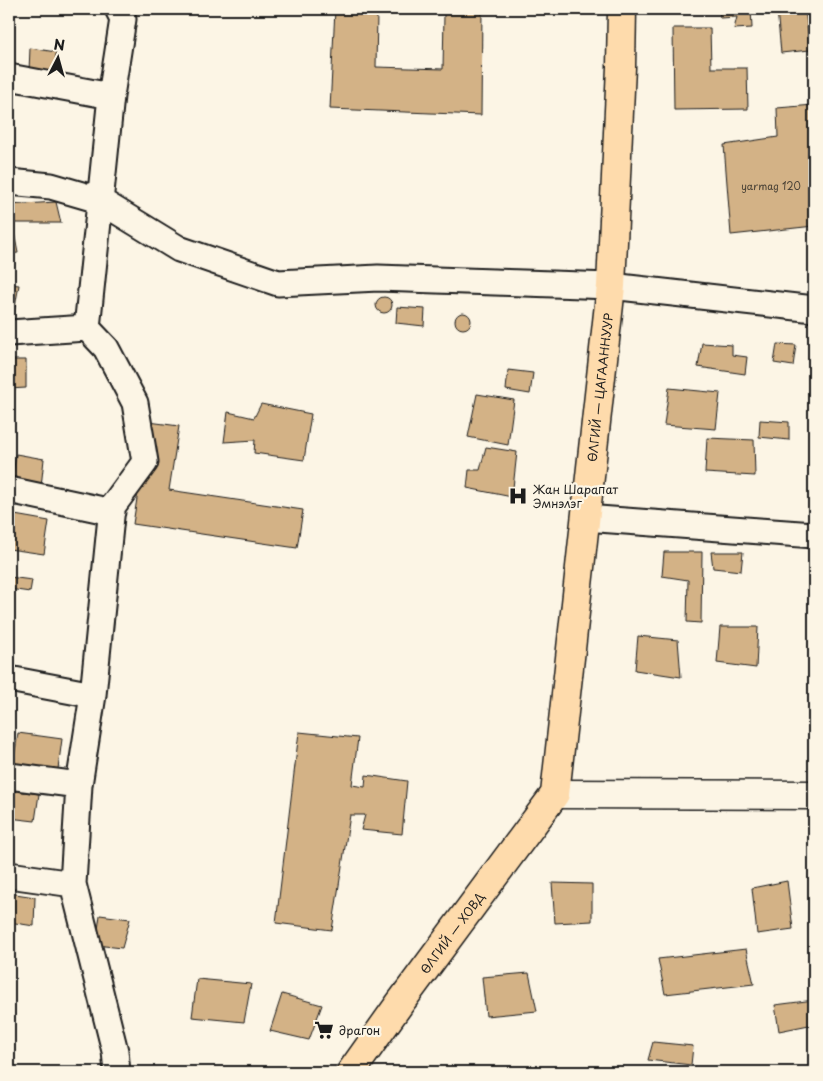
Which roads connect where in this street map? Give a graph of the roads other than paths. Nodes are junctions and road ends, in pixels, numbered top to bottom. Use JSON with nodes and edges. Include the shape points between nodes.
{"nodes":[{"id":1,"x":118,"y":9,"type":"edge"},
{"id":2,"x":622,"y":9,"type":"edge"},
{"id":3,"x":9,"y":76,"type":"edge"},
{"id":4,"x":111,"y":96,"type":"junction"},
{"id":5,"x":9,"y":182,"type":"edge"},
{"id":6,"x":99,"y":200,"type":"junction"},
{"id":7,"x":611,"y":286,"type":"junction"},
{"id":8,"x":814,"y":309,"type":"edge"},
{"id":9,"x":87,"y":328,"type":"junction"},
{"id":10,"x":9,"y":333,"type":"edge"},
{"id":11,"x":9,"y":490,"type":"edge"},
{"id":12,"x":112,"y":512,"type":"junction"},
{"id":13,"x":585,"y":518,"type":"junction"},
{"id":14,"x":814,"y":535,"type":"edge"},
{"id":15,"x":9,"y":679,"type":"edge"},
{"id":16,"x":93,"y":695,"type":"junction"},
{"id":17,"x":9,"y":776,"type":"edge"},
{"id":18,"x":79,"y":785,"type":"junction"},
{"id":19,"x":555,"y":794,"type":"junction"},
{"id":20,"x":814,"y":795,"type":"edge"},
{"id":21,"x":9,"y":875,"type":"edge"},
{"id":22,"x":73,"y":884,"type":"junction"},
{"id":23,"x":117,"y":1072,"type":"edge"},
{"id":24,"x":352,"y":1072,"type":"edge"}],
"edges":[{"from":1,"to":4,"type":"street","via":[[123,19]]},
{"from":2,"to":7,"type":"highway","name":"ӨЛГИЙ — ЦАГААННУУР"},
{"from":3,"to":4,"type":"street"},
{"from":4,"to":6,"type":"street"},
{"from":5,"to":6,"type":"street","via":[[52,186]]},
{"from":6,"to":7,"type":"street","via":[[180,249],[278,283],[378,278]]},
{"from":6,"to":9,"type":"street"},
{"from":7,"to":8,"type":"street"},
{"from":7,"to":13,"type":"highway","name":"ӨЛГИЙ — ЦАГААННУУР"},
{"from":9,"to":10,"type":"street"},
{"from":9,"to":12,"type":"street","via":[[106,348],[135,404],[145,462],[112,507]]},
{"from":11,"to":12,"type":"street"},
{"from":12,"to":16,"type":"street"},
{"from":13,"to":14,"type":"street"},
{"from":13,"to":19,"type":"highway","name":"ӨЛГИЙ — ЦАГААННУУР"},
{"from":15,"to":16,"type":"street"},
{"from":16,"to":18,"type":"street"},
{"from":17,"to":18,"type":"street"},
{"from":18,"to":22,"type":"street"},
{"from":19,"to":20,"type":"main road"},
{"from":19,"to":24,"type":"highway","name":"ӨЛГИЙ — ХОВД"},
{"from":21,"to":22,"type":"street"},
{"from":22,"to":23,"type":"street","via":[[115,1051]]}]}
